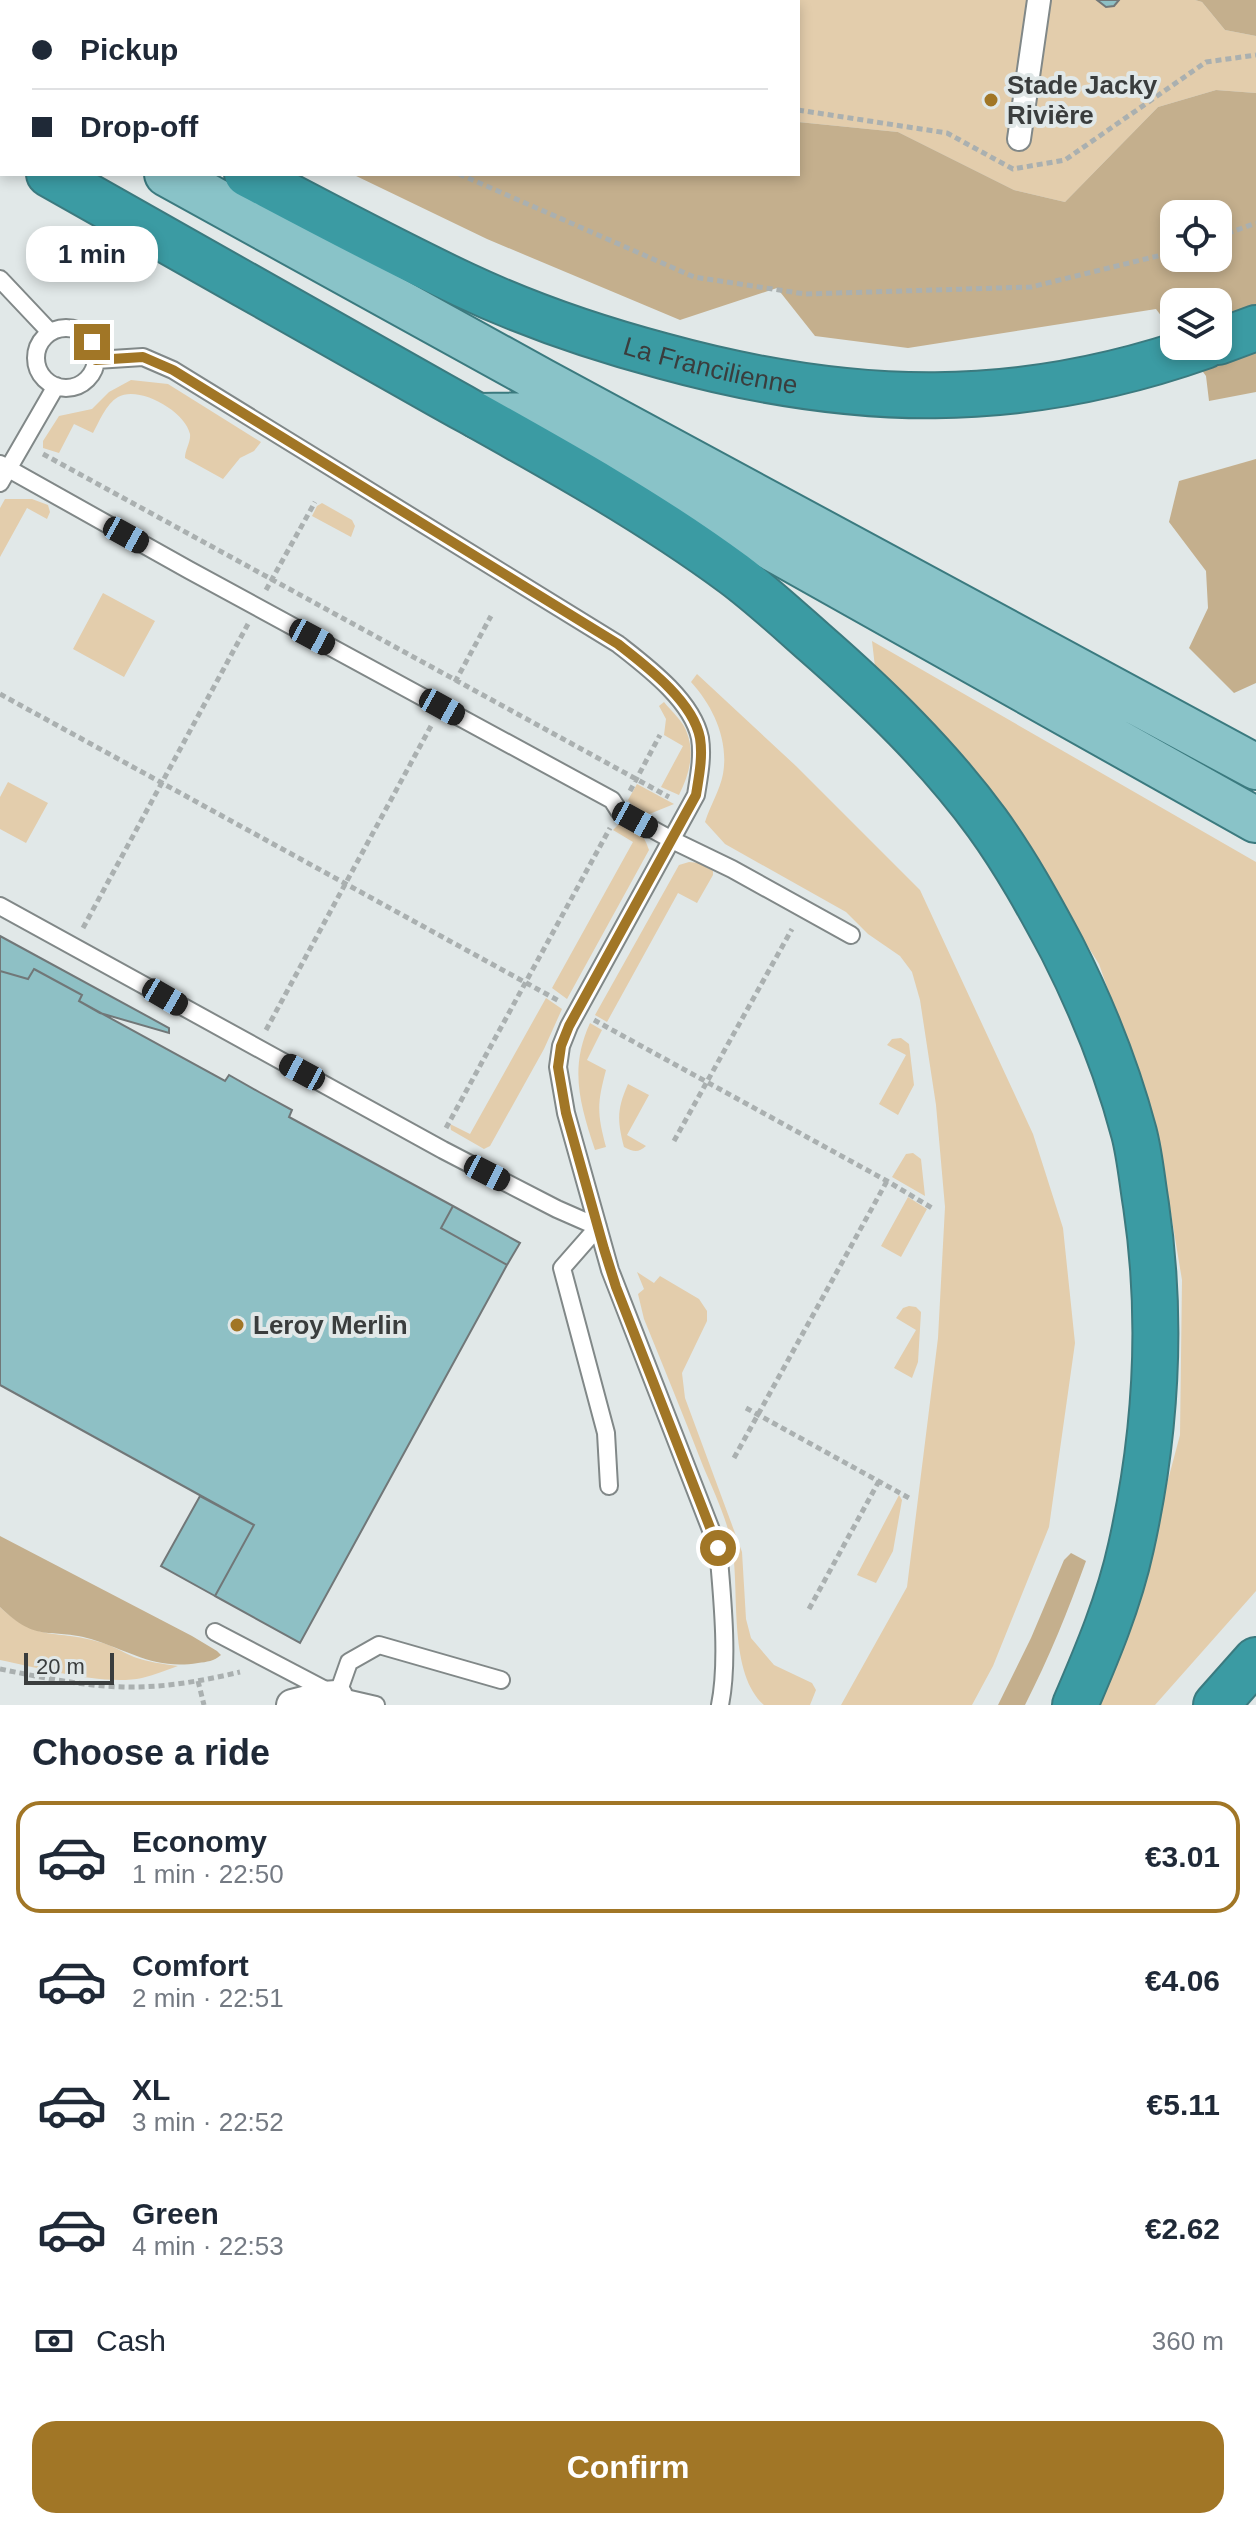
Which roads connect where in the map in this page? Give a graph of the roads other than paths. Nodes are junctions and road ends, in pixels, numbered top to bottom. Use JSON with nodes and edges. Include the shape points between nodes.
{"nodes":[{"id":1,"x":1039,"y":0,"type":"edge"},
{"id":2,"x":1019,"y":139,"type":"dead end"},
{"id":3,"x":53,"y":176,"type":"edge"},
{"id":4,"x":171,"y":176,"type":"edge"},
{"id":5,"x":251,"y":176,"type":"edge"},
{"id":6,"x":0,"y":279,"type":"edge"},
{"id":7,"x":1256,"y":328,"type":"edge"},
{"id":8,"x":50,"y":332,"type":"junction"},
{"id":9,"x":1232,"y":337,"type":"edge"},
{"id":10,"x":96,"y":360,"type":"junction"},
{"id":11,"x":1164,"y":360,"type":"edge"},
{"id":12,"x":56,"y":386,"type":"junction"},
{"id":13,"x":478,"y":416,"type":"junction"},
{"id":14,"x":3,"y":472,"type":"edge"},
{"id":15,"x":1256,"y":767,"type":"edge"},
{"id":16,"x":1256,"y":820,"type":"edge"},
{"id":17,"x":672,"y":840,"type":"junction"},
{"id":18,"x":0,"y":906,"type":"edge"},
{"id":19,"x":851,"y":935,"type":"dead end"},
{"id":20,"x":598,"y":1227,"type":"junction"},
{"id":21,"x":609,"y":1486,"type":"dead end"},
{"id":22,"x":215,"y":1632,"type":"dead end"},
{"id":23,"x":1256,"y":1660,"type":"edge"},
{"id":24,"x":501,"y":1680,"type":"dead end"},
{"id":25,"x":337,"y":1696,"type":"junction"},
{"id":26,"x":292,"y":1705,"type":"edge"},
{"id":27,"x":376,"y":1705,"type":"edge"},
{"id":28,"x":720,"y":1705,"type":"edge"},
{"id":29,"x":1075,"y":1705,"type":"edge"},
{"id":30,"x":1216,"y":1705,"type":"edge"}],
"edges":[{"from":1,"to":2,"type":"street"},
{"from":3,"to":13,"type":"highway"},
{"from":4,"to":15,"type":"main road"},
{"from":5,"to":11,"type":"highway","name":"La Francilienne","via":[[466,286],[529,312],[600,339],[736,375],[850,393],[971,395],[1078,382]]},
{"from":6,"to":8,"type":"lane"},
{"from":7,"to":9,"type":"highway"},
{"from":8,"to":10,"type":"lane","via":[[69,328],[86,335]]},
{"from":8,"to":12,"type":"lane","via":[[38,346],[37,365]]},
{"from":10,"to":12,"type":"lane","via":[[83,383]]},
{"from":10,"to":17,"type":"lane","via":[[143,357],[173,370],[652,670],[687,711],[699,736],[696,795]]},
{"from":12,"to":14,"type":"lane"},
{"from":13,"to":16,"type":"main road","via":[[535,415]]},
{"from":13,"to":29,"type":"highway","via":[[693,545],[739,578],[871,693],[985,820],[1017,866],[1081,986],[1135,1136],[1157,1318],[1151,1428],[1130,1551]]},
{"from":14,"to":17,"type":"lane","via":[[612,800],[619,811]]},
{"from":17,"to":19,"type":"lane"},
{"from":17,"to":20,"type":"lane","via":[[561,1046],[558,1067],[566,1113]]},
{"from":18,"to":20,"type":"lane","via":[[436,1146]]},
{"from":20,"to":21,"type":"lane","via":[[562,1268],[606,1433]]},
{"from":20,"to":28,"type":"lane","via":[[616,1287],[718,1548],[724,1687]]},
{"from":22,"to":25,"type":"lane"},
{"from":23,"to":30,"type":"highway"},
{"from":24,"to":25,"type":"lane","via":[[379,1645],[349,1662]]},
{"from":25,"to":26,"type":"street"},
{"from":25,"to":27,"type":"lane"}]}
